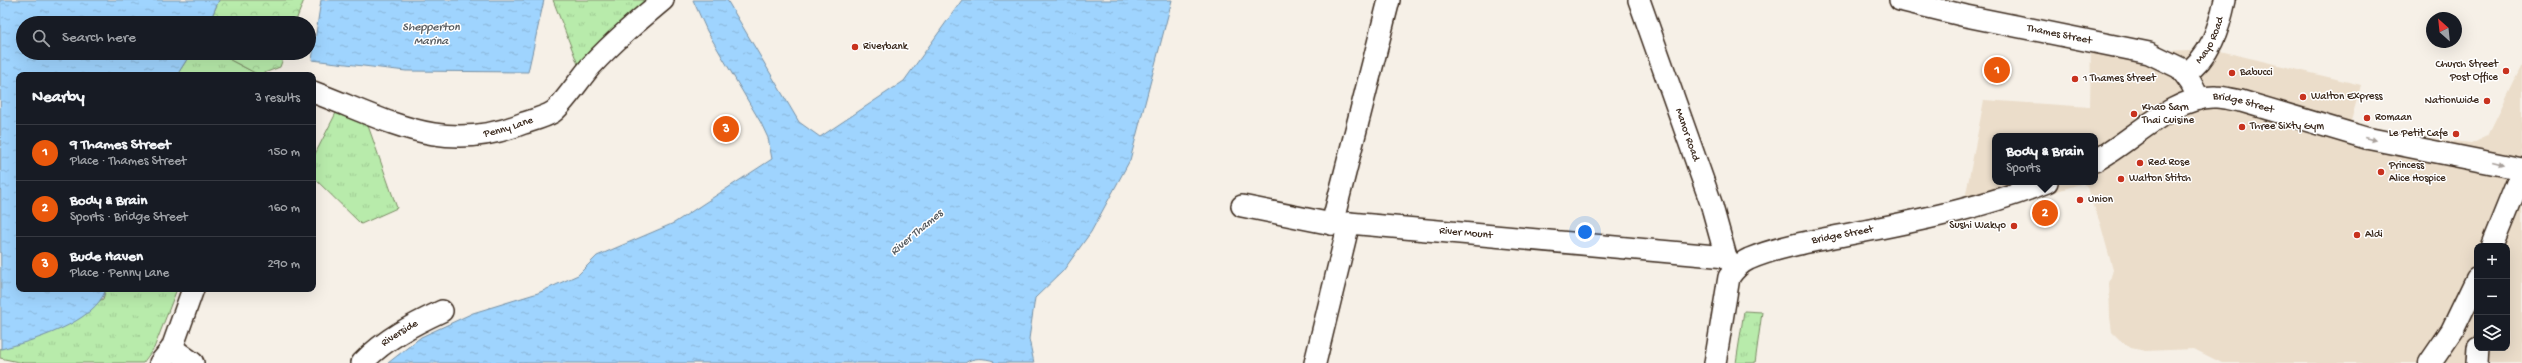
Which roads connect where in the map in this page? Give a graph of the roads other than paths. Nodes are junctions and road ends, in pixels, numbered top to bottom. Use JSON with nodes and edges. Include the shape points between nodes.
{"nodes":[{"id":1,"x":663,"y":0,"type":"edge"},
{"id":2,"x":1389,"y":0,"type":"edge"},
{"id":3,"x":1638,"y":0,"type":"edge"},
{"id":4,"x":1900,"y":0,"type":"edge"},
{"id":5,"x":2225,"y":0,"type":"edge"},
{"id":6,"x":1967,"y":8,"type":"edge"},
{"id":7,"x":2185,"y":74,"type":"junction"},
{"id":8,"x":316,"y":93,"type":"edge"},
{"id":9,"x":2199,"y":99,"type":"junction"},
{"id":10,"x":2098,"y":159,"type":"edge"},
{"id":11,"x":2522,"y":171,"type":"edge"},
{"id":12,"x":2039,"y":185,"type":"edge"},
{"id":13,"x":1242,"y":206,"type":"dead end"},
{"id":14,"x":1340,"y":223,"type":"junction"},
{"id":15,"x":2493,"y":243,"type":"edge"},
{"id":16,"x":1731,"y":263,"type":"junction"},
{"id":17,"x":2474,"y":285,"type":"edge"},
{"id":18,"x":192,"y":292,"type":"edge"},
{"id":19,"x":442,"y":311,"type":"dead end"},
{"id":20,"x":2478,"y":351,"type":"edge"},
{"id":21,"x":166,"y":355,"type":"edge"},
{"id":22,"x":193,"y":363,"type":"edge"},
{"id":23,"x":362,"y":363,"type":"edge"},
{"id":24,"x":1315,"y":363,"type":"edge"},
{"id":25,"x":1715,"y":363,"type":"edge"},
{"id":26,"x":2430,"y":363,"type":"edge"},
{"id":27,"x":2477,"y":363,"type":"edge"}],
"edges":[{"from":1,"to":8,"type":"street","name":"Penny Lane","via":[[592,65],[553,112],[512,128],[472,138],[433,136]]},
{"from":2,"to":14,"type":"street"},
{"from":3,"to":16,"type":"street","name":"Manor Road"},
{"from":4,"to":6,"type":"street","name":"Thames Street"},
{"from":5,"to":7,"type":"street","name":"Mayo Road","via":[[2202,62]]},
{"from":6,"to":7,"type":"street","name":"Thames Street","via":[[2136,49],[2173,63]]},
{"from":7,"to":9,"type":"street","name":"Thames Street"},
{"from":9,"to":10,"type":"street","name":"Bridge Street","via":[[2171,111]]},
{"from":9,"to":11,"type":"street","name":"Bridge Street","one_way":true,"via":[[2217,97],[2241,101],[2366,138]]},
{"from":11,"to":15,"type":"main road"},
{"from":12,"to":16,"type":"street","name":"Bridge Street","via":[[1961,210],[1793,246]]},
{"from":13,"to":14,"type":"street","name":"River Mount"},
{"from":14,"to":16,"type":"street","name":"River Mount"},
{"from":14,"to":24,"type":"street"},
{"from":16,"to":25,"type":"street"},
{"from":17,"to":26,"type":"main road","via":[[2452,331]]},
{"from":18,"to":21,"type":"street"},
{"from":19,"to":23,"type":"street","name":"Riverside","via":[[408,326],[375,349]]},
{"from":20,"to":27,"type":"street"},
{"from":21,"to":22,"type":"street"}]}
